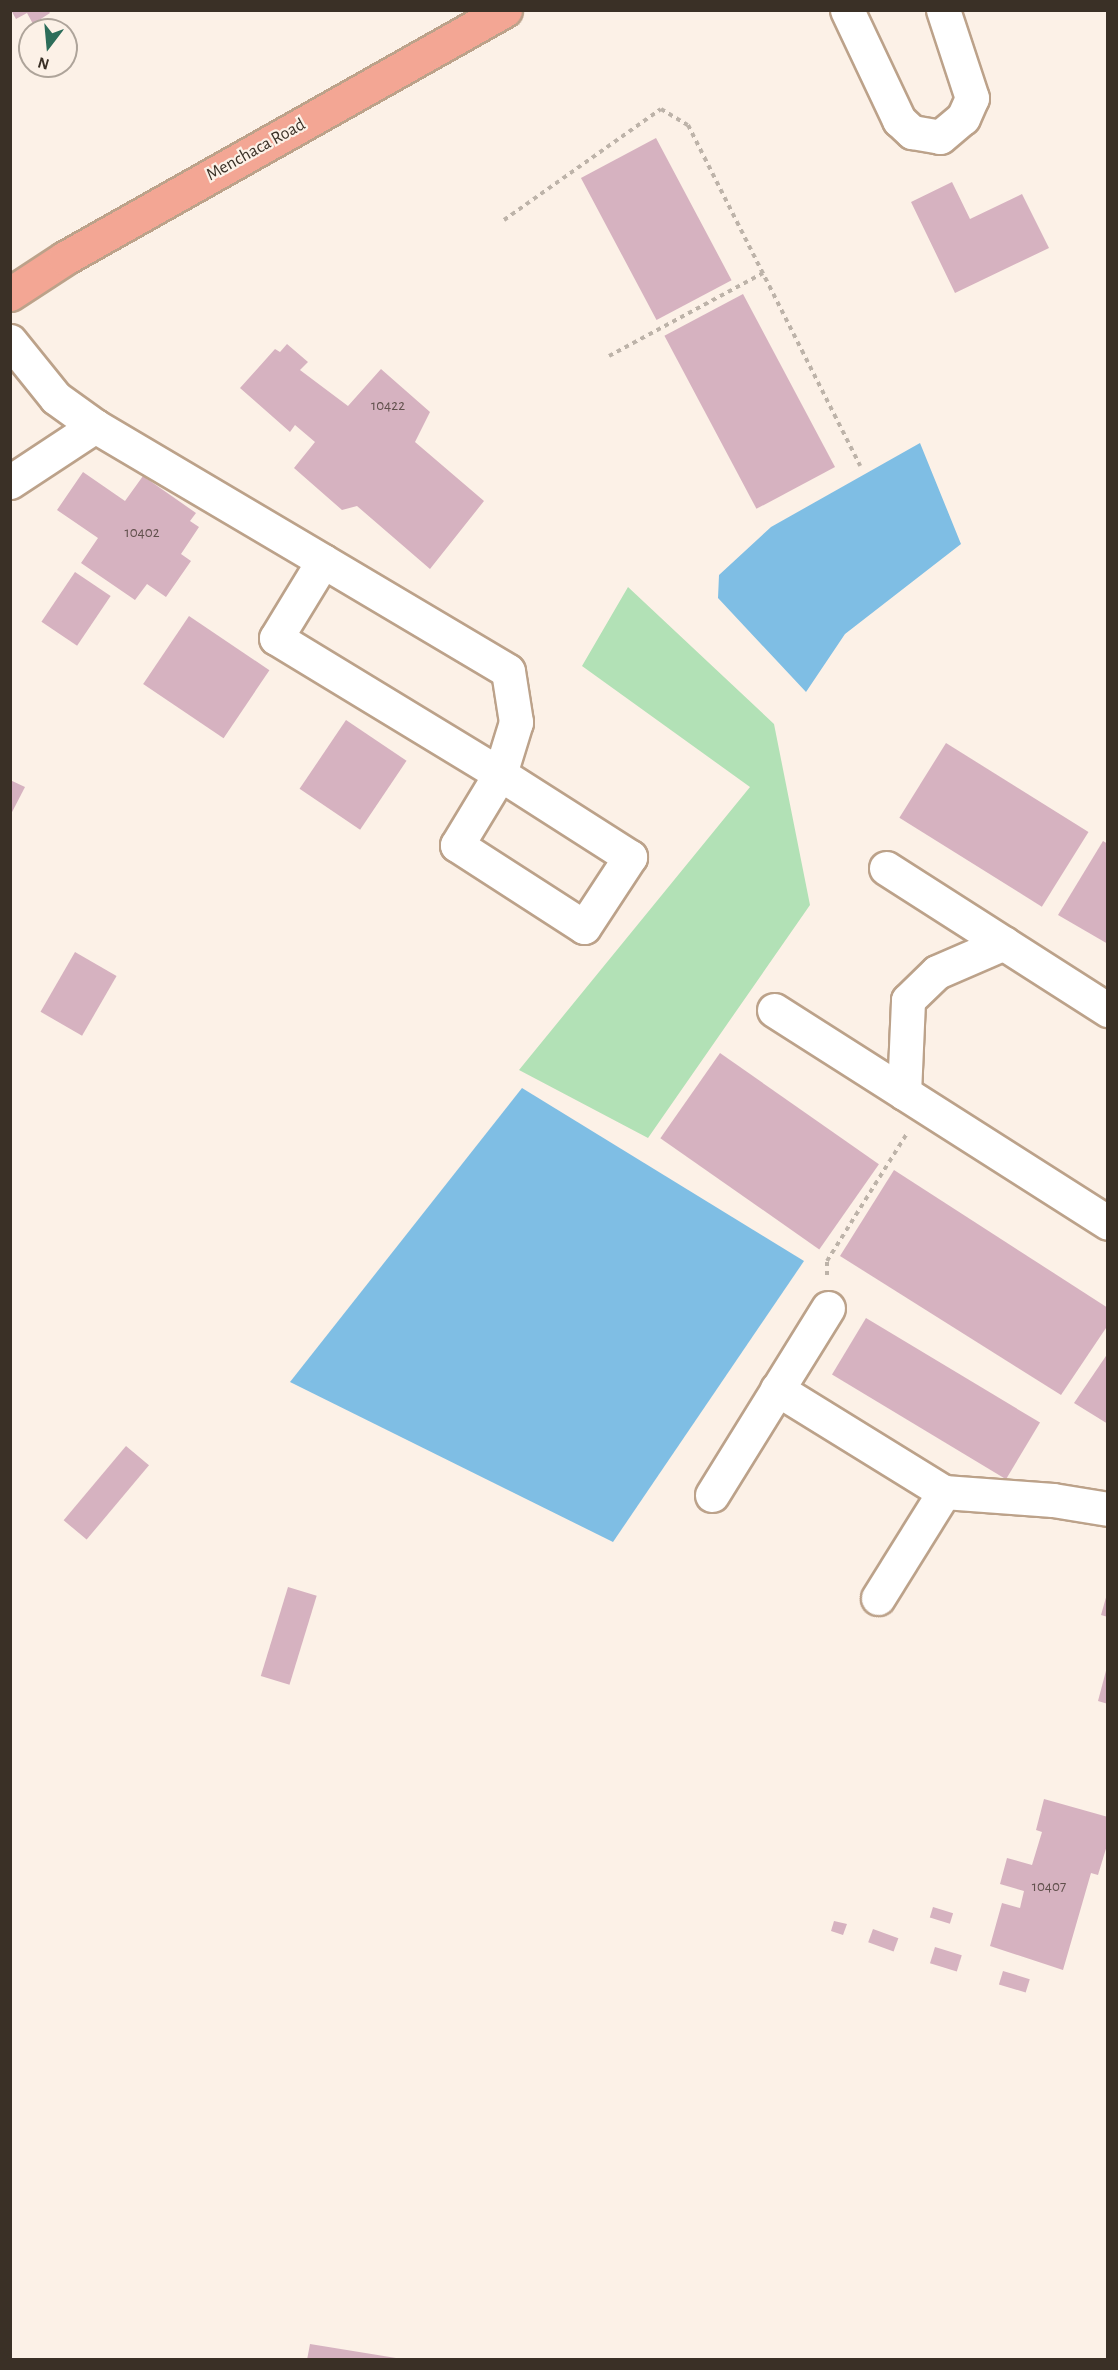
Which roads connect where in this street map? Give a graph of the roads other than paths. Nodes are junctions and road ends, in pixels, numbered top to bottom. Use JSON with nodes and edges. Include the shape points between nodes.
{"nodes":[{"id":1,"x":505,"y":10,"type":"edge"},
{"id":2,"x":847,"y":10,"type":"edge"},
{"id":3,"x":943,"y":10,"type":"edge"},
{"id":4,"x":10,"y":294,"type":"edge"},
{"id":5,"x":10,"y":341,"type":"edge"},
{"id":6,"x":95,"y":426,"type":"junction"},
{"id":7,"x":10,"y":482,"type":"edge"},
{"id":8,"x":323,"y":561,"type":"junction"},
{"id":9,"x":500,"y":774,"type":"junction"},
{"id":10,"x":886,"y":868,"type":"dead end"},
{"id":11,"x":1004,"y":943,"type":"junction"},
{"id":12,"x":1107,"y":1010,"type":"edge"},
{"id":13,"x":774,"y":1011,"type":"dead end"},
{"id":14,"x":914,"y":1100,"type":"junction"},
{"id":15,"x":1107,"y":1223,"type":"edge"},
{"id":16,"x":828,"y":1308,"type":"road end"},
{"id":17,"x":777,"y":1389,"type":"junction"},
{"id":18,"x":944,"y":1492,"type":"junction"},
{"id":19,"x":712,"y":1495,"type":"dead end"},
{"id":20,"x":1107,"y":1509,"type":"edge"},
{"id":21,"x":878,"y":1598,"type":"dead end"}],
"edges":[{"from":1,"to":4,"type":"main road","name":"Menchaca Road","via":[[65,258]]},
{"from":2,"to":3,"type":"lane","via":[[899,120],[912,132],[940,137],[963,118],[972,98]]},
{"from":5,"to":6,"type":"lane","via":[[56,398]]},
{"from":6,"to":7,"type":"lane"},
{"from":6,"to":8,"type":"lane"},
{"from":8,"to":9,"type":"lane","via":[[508,671],[516,722]]},
{"from":8,"to":9,"type":"lane","via":[[276,638]]},
{"from":9,"to":9,"type":"lane","via":[[630,858],[584,927],[457,845]]},
{"from":10,"to":11,"type":"lane"},
{"from":11,"to":12,"type":"lane"},
{"from":11,"to":14,"type":"lane","via":[[937,972],[908,1000]]},
{"from":13,"to":14,"type":"lane"},
{"from":14,"to":15,"type":"lane"},
{"from":16,"to":17,"type":"lane"},
{"from":17,"to":18,"type":"lane"},
{"from":17,"to":19,"type":"lane"},
{"from":18,"to":20,"type":"lane","via":[[1053,1500]]},
{"from":18,"to":21,"type":"lane"}]}
